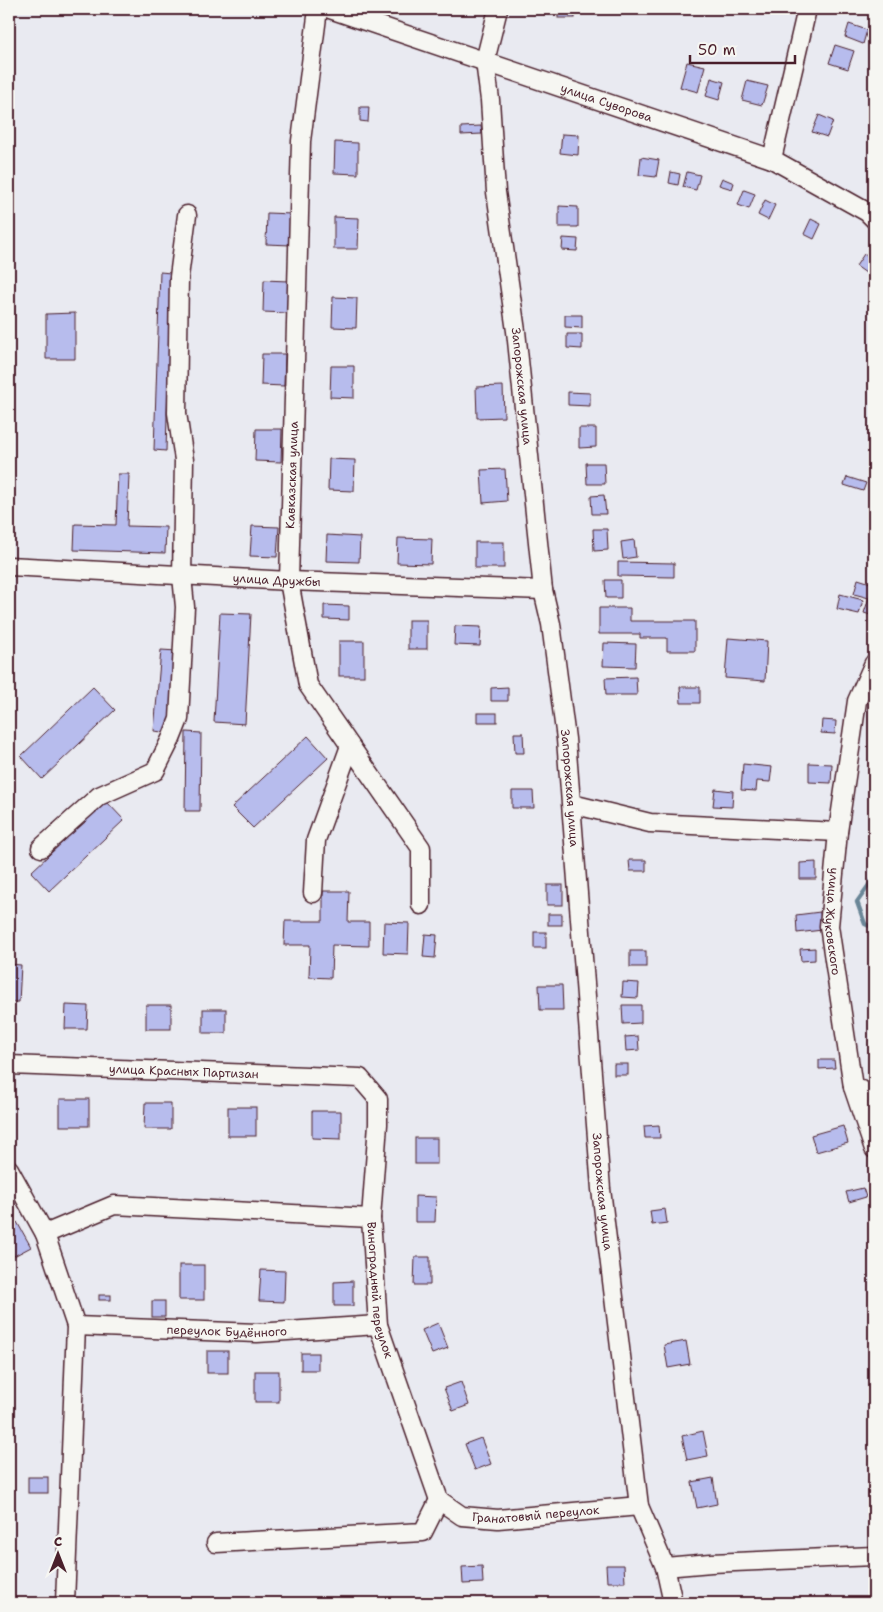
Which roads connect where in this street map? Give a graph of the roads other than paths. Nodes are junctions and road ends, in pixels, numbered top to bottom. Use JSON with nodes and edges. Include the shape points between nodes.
{"nodes":[{"id":1,"x":318,"y":9,"type":"edge"},
{"id":2,"x":330,"y":9,"type":"edge"},
{"id":3,"x":498,"y":9,"type":"edge"},
{"id":4,"x":807,"y":9,"type":"edge"},
{"id":5,"x":485,"y":61,"type":"junction"},
{"id":6,"x":772,"y":159,"type":"junction"},
{"id":7,"x":187,"y":216,"type":"dead end"},
{"id":8,"x":874,"y":219,"type":"edge"},
{"id":9,"x":9,"y":566,"type":"edge"},
{"id":10,"x":182,"y":576,"type":"junction"},
{"id":11,"x":289,"y":581,"type":"junction"},
{"id":12,"x":543,"y":590,"type":"junction"},
{"id":13,"x":874,"y":663,"type":"edge"},
{"id":14,"x":350,"y":746,"type":"junction"},
{"id":15,"x":572,"y":804,"type":"junction"},
{"id":16,"x":838,"y":832,"type":"junction"},
{"id":17,"x":41,"y":848,"type":"dead end"},
{"id":18,"x":313,"y":893,"type":"dead end"},
{"id":19,"x":421,"y":905,"type":"dead end"},
{"id":20,"x":9,"y":1065,"type":"edge"},
{"id":21,"x":360,"y":1078,"type":"joint"},
{"id":22,"x":853,"y":1087,"type":"junction"},
{"id":23,"x":874,"y":1095,"type":"edge"},
{"id":24,"x":874,"y":1150,"type":"edge"},
{"id":25,"x":9,"y":1169,"type":"edge"},
{"id":26,"x":371,"y":1218,"type":"junction"},
{"id":27,"x":45,"y":1234,"type":"junction"},
{"id":28,"x":76,"y":1326,"type":"junction"},
{"id":29,"x":378,"y":1326,"type":"junction"},
{"id":30,"x":439,"y":1500,"type":"junction"},
{"id":31,"x":639,"y":1506,"type":"junction"},
{"id":32,"x":216,"y":1543,"type":"dead end"},
{"id":33,"x":874,"y":1556,"type":"edge"},
{"id":34,"x":665,"y":1567,"type":"junction"},
{"id":35,"x":65,"y":1603,"type":"edge"},
{"id":36,"x":673,"y":1603,"type":"edge"}],
"edges":[{"from":1,"to":11,"type":"street","name":"Кавказская улица","via":[[301,141]]},
{"from":2,"to":5,"type":"street","name":"улица Суворова"},
{"from":3,"to":5,"type":"street","name":"Запорожская улица"},
{"from":4,"to":6,"type":"street"},
{"from":5,"to":6,"type":"street","name":"улица Суворова"},
{"from":5,"to":12,"type":"street","name":"Запорожская улица","via":[[496,192],[516,332]]},
{"from":6,"to":8,"type":"street","name":"улица Суворова"},
{"from":7,"to":10,"type":"street","via":[[179,277],[177,384],[177,413],[184,460]]},
{"from":9,"to":10,"type":"street","name":"улица Дружбы"},
{"from":10,"to":11,"type":"street","name":"улица Дружбы"},
{"from":10,"to":17,"type":"street","via":[[185,608],[179,719],[155,771],[99,796]]},
{"from":11,"to":12,"type":"street","name":"улица Дружбы"},
{"from":11,"to":14,"type":"street","name":"Кавказская улица","via":[[308,685]]},
{"from":12,"to":15,"type":"street","name":"Запорожская улица","via":[[551,624]]},
{"from":13,"to":16,"type":"street","name":"улица Жуковского","via":[[857,701]]},
{"from":14,"to":18,"type":"street","via":[[316,840]]},
{"from":14,"to":19,"type":"street","name":"Кавказская улица","via":[[421,848]]},
{"from":15,"to":16,"type":"street","via":[[650,823]]},
{"from":15,"to":31,"type":"street","name":"Запорожская улица","via":[[602,1189]]},
{"from":16,"to":22,"type":"street","name":"улица Жуковского","via":[[829,926]]},
{"from":20,"to":21,"type":"street","name":"улица Красных Партизан"},
{"from":21,"to":26,"type":"street","name":"Виноградный переулок","via":[[378,1100]]},
{"from":22,"to":23,"type":"street"},
{"from":22,"to":24,"type":"street","name":"улица Жуковского"},
{"from":25,"to":27,"type":"street"},
{"from":26,"to":27,"type":"street","via":[[114,1205]]},
{"from":26,"to":29,"type":"street","name":"Виноградный переулок"},
{"from":27,"to":28,"type":"street"},
{"from":28,"to":29,"type":"street","name":"переулок Будённого","via":[[257,1333]]},
{"from":28,"to":35,"type":"street"},
{"from":29,"to":30,"type":"street","name":"Виноградный переулок"},
{"from":30,"to":31,"type":"street","name":"Гранатовый переулок","via":[[462,1516],[498,1519]]},
{"from":30,"to":32,"type":"street","via":[[423,1532]]},
{"from":31,"to":34,"type":"street","name":"Запорожская улица"},
{"from":33,"to":34,"type":"street"},
{"from":34,"to":36,"type":"street","name":"Запорожская улица"}]}
